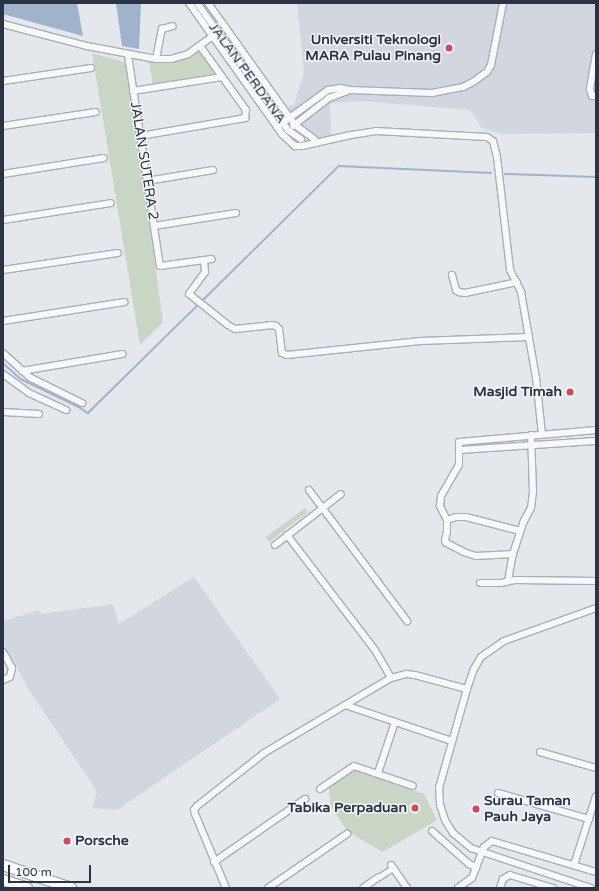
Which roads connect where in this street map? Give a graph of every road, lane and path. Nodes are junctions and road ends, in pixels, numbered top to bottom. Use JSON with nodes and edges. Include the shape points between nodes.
{"nodes":[{"id":1,"x":189,"y":3,"type":"edge"},
{"id":2,"x":200,"y":3,"type":"edge"},
{"id":3,"x":208,"y":3,"type":"edge"},
{"id":4,"x":503,"y":3,"type":"edge"},
{"id":5,"x":3,"y":24,"type":"edge"},
{"id":6,"x":173,"y":26,"type":"dead end"},
{"id":7,"x":218,"y":32,"type":"junction"},
{"id":8,"x":213,"y":37,"type":"junction"},
{"id":9,"x":200,"y":46,"type":"junction"},
{"id":10,"x":596,"y":54,"type":"edge"},
{"id":11,"x":128,"y":55,"type":"junction"},
{"id":12,"x":156,"y":59,"type":"junction"},
{"id":13,"x":91,"y":68,"type":"dead end"},
{"id":14,"x":222,"y":77,"type":"junction"},
{"id":15,"x":3,"y":81,"type":"edge"},
{"id":16,"x":350,"y":90,"type":"junction"},
{"id":17,"x":133,"y":91,"type":"junction"},
{"id":18,"x":596,"y":96,"type":"edge"},
{"id":19,"x":96,"y":112,"type":"dead end"},
{"id":20,"x":290,"y":118,"type":"junction"},
{"id":21,"x":283,"y":122,"type":"junction"},
{"id":22,"x":295,"y":125,"type":"junction"},
{"id":23,"x":3,"y":126,"type":"edge"},
{"id":24,"x":277,"y":126,"type":"junction"},
{"id":25,"x":288,"y":130,"type":"junction"},
{"id":26,"x":282,"y":134,"type":"junction"},
{"id":27,"x":140,"y":136,"type":"junction"},
{"id":28,"x":301,"y":139,"type":"dead end"},
{"id":29,"x":314,"y":139,"type":"dead end"},
{"id":30,"x":104,"y":158,"type":"dead end"},
{"id":31,"x":213,"y":170,"type":"dead end"},
{"id":32,"x":3,"y":174,"type":"edge"},
{"id":33,"x":147,"y":181,"type":"junction"},
{"id":34,"x":111,"y":204,"type":"dead end"},
{"id":35,"x":236,"y":213,"type":"dead end"},
{"id":36,"x":3,"y":220,"type":"edge"},
{"id":37,"x":154,"y":226,"type":"junction"},
{"id":38,"x":118,"y":253,"type":"dead end"},
{"id":39,"x":212,"y":259,"type":"dead end"},
{"id":40,"x":204,"y":260,"type":"junction"},
{"id":41,"x":3,"y":270,"type":"edge"},
{"id":42,"x":452,"y":275,"type":"dead end"},
{"id":43,"x":517,"y":282,"type":"junction"},
{"id":44,"x":125,"y":302,"type":"dead end"},
{"id":45,"x":3,"y":321,"type":"edge"},
{"id":46,"x":529,"y":337,"type":"junction"},
{"id":47,"x":3,"y":352,"type":"edge"},
{"id":48,"x":123,"y":354,"type":"dead end"},
{"id":49,"x":22,"y":371,"type":"junction"},
{"id":50,"x":3,"y":374,"type":"edge"},
{"id":51,"x":82,"y":403,"type":"dead end"},
{"id":52,"x":66,"y":410,"type":"dead end"},
{"id":53,"x":3,"y":412,"type":"edge"},
{"id":54,"x":39,"y":414,"type":"dead end"},
{"id":55,"x":596,"y":430,"type":"edge"},
{"id":56,"x":542,"y":434,"type":"junction"},
{"id":57,"x":531,"y":435,"type":"junction"},
{"id":58,"x":596,"y":441,"type":"edge"},
{"id":59,"x":532,"y":444,"type":"junction"},
{"id":60,"x":458,"y":450,"type":"junction"},
{"id":61,"x":309,"y":490,"type":"dead end"},
{"id":62,"x":341,"y":494,"type":"dead end"},
{"id":63,"x":322,"y":508,"type":"junction"},
{"id":64,"x":447,"y":520,"type":"junction"},
{"id":65,"x":520,"y":531,"type":"junction"},
{"id":66,"x":287,"y":535,"type":"junction"},
{"id":67,"x":275,"y":545,"type":"dead end"},
{"id":68,"x":513,"y":554,"type":"junction"},
{"id":69,"x":508,"y":581,"type":"junction"},
{"id":70,"x":596,"y":581,"type":"edge"},
{"id":71,"x":480,"y":583,"type":"dead end"},
{"id":72,"x":596,"y":608,"type":"edge"},
{"id":73,"x":408,"y":621,"type":"dead end"},
{"id":74,"x":3,"y":652,"type":"edge"},
{"id":75,"x":391,"y":678,"type":"junction"},
{"id":76,"x":3,"y":680,"type":"edge"},
{"id":77,"x":467,"y":689,"type":"junction"},
{"id":78,"x":345,"y":705,"type":"junction"},
{"id":79,"x":394,"y":722,"type":"junction"},
{"id":80,"x":452,"y":741,"type":"junction"},
{"id":81,"x":540,"y":752,"type":"dead end"},
{"id":82,"x":596,"y":768,"type":"edge"},
{"id":83,"x":378,"y":773,"type":"junction"},
{"id":84,"x":413,"y":786,"type":"dead end"},
{"id":85,"x":320,"y":789,"type":"dead end"},
{"id":86,"x":498,"y":793,"type":"dead end"},
{"id":87,"x":596,"y":796,"type":"edge"},
{"id":88,"x":305,"y":799,"type":"dead end"},
{"id":89,"x":589,"y":819,"type":"junction"},
{"id":90,"x":432,"y":831,"type":"dead end"},
{"id":91,"x":347,"y":834,"type":"dead end"},
{"id":92,"x":482,"y":853,"type":"junction"},
{"id":93,"x":214,"y":862,"type":"junction"},
{"id":94,"x":3,"y":865,"type":"edge"},
{"id":95,"x":574,"y":865,"type":"junction"},
{"id":96,"x":392,"y":866,"type":"joint"},
{"id":97,"x":476,"y":867,"type":"junction"},
{"id":98,"x":596,"y":872,"type":"edge"},
{"id":99,"x":379,"y":877,"type":"joint"},
{"id":100,"x":3,"y":880,"type":"edge"},
{"id":101,"x":27,"y":888,"type":"edge"},
{"id":102,"x":71,"y":888,"type":"edge"},
{"id":103,"x":226,"y":888,"type":"edge"},
{"id":104,"x":268,"y":888,"type":"edge"},
{"id":105,"x":364,"y":888,"type":"edge"},
{"id":106,"x":407,"y":888,"type":"edge"},
{"id":107,"x":458,"y":888,"type":"edge"},
{"id":108,"x":500,"y":888,"type":"edge"},
{"id":109,"x":553,"y":888,"type":"edge"},
{"id":110,"x":591,"y":888,"type":"edge"}],
"edges":[{"from":1,"to":8,"type":"street","name":"JALAN PERDANA"},
{"from":2,"to":7,"type":"street","name":"JALAN PERDANA"},
{"from":3,"to":20,"type":"street"},
{"from":4,"to":16,"type":"street","via":[[491,65],[487,72],[474,82],[463,87],[432,93]]},
{"from":5,"to":11,"type":"street"},
{"from":6,"to":12,"type":"street","via":[[162,28]]},
{"from":7,"to":8,"type":"street"},
{"from":7,"to":21,"type":"street","name":"JALAN PERDANA"},
{"from":8,"to":9,"type":"street"},
{"from":8,"to":24,"type":"street","name":"JALAN PERDANA"},
{"from":9,"to":12,"type":"street","via":[[188,54],[171,59]]},
{"from":9,"to":14,"type":"street"},
{"from":10,"to":18,"type":"street","via":[[590,89],[592,96]]},
{"from":11,"to":12,"type":"street"},
{"from":11,"to":17,"type":"street","name":"JALAN SUTERA 2"},
{"from":13,"to":15,"type":"street"},
{"from":14,"to":17,"type":"street"},
{"from":14,"to":27,"type":"street","via":[[246,110],[245,118]]},
{"from":16,"to":20,"type":"street","via":[[328,90]]},
{"from":16,"to":22,"type":"street","via":[[329,98]]},
{"from":17,"to":27,"type":"street","name":"JALAN SUTERA 2"},
{"from":19,"to":23,"type":"street"},
{"from":20,"to":21,"type":"street"},
{"from":20,"to":22,"type":"street"},
{"from":21,"to":24,"type":"street"},
{"from":21,"to":25,"type":"street","name":"JALAN PERDANA"},
{"from":22,"to":25,"type":"street"},
{"from":22,"to":29,"type":"street"},
{"from":24,"to":26,"type":"street","name":"JALAN PERDANA"},
{"from":25,"to":26,"type":"street"},
{"from":25,"to":28,"type":"street","name":"JALAN PERDANA"},
{"from":26,"to":43,"type":"street","via":[[299,146],[376,132],[491,138],[497,158],[510,270]]},
{"from":27,"to":33,"type":"street","name":"JALAN SUTERA 2"},
{"from":30,"to":32,"type":"street"},
{"from":31,"to":33,"type":"street"},
{"from":33,"to":37,"type":"street","name":"JALAN SUTERA 2"},
{"from":34,"to":36,"type":"street"},
{"from":35,"to":37,"type":"street"},
{"from":37,"to":40,"type":"street","name":"JALAN SUTERA 2","via":[[160,266]]},
{"from":38,"to":41,"type":"street"},
{"from":39,"to":40,"type":"street"},
{"from":40,"to":46,"type":"street","via":[[205,272],[189,292],[191,296],[235,329],[271,324],[276,326],[279,329],[282,353],[286,355],[420,341]]},
{"from":42,"to":43,"type":"street","via":[[456,290],[465,293]]},
{"from":43,"to":46,"type":"street"},
{"from":44,"to":45,"type":"street"},
{"from":46,"to":56,"type":"street"},
{"from":47,"to":49,"type":"street"},
{"from":48,"to":49,"type":"street"},
{"from":49,"to":51,"type":"street"},
{"from":50,"to":52,"type":"street","via":[[29,393]]},
{"from":53,"to":54,"type":"street"},
{"from":55,"to":56,"type":"street"},
{"from":56,"to":57,"type":"street"},
{"from":57,"to":59,"type":"street"},
{"from":57,"to":60,"type":"street","via":[[459,442]]},
{"from":58,"to":59,"type":"street"},
{"from":59,"to":60,"type":"street"},
{"from":59,"to":65,"type":"street","via":[[534,491],[531,508]]},
{"from":60,"to":64,"type":"street","via":[[458,470],[441,496],[440,506]]},
{"from":61,"to":63,"type":"street"},
{"from":62,"to":63,"type":"street"},
{"from":63,"to":66,"type":"street"},
{"from":63,"to":73,"type":"street"},
{"from":64,"to":65,"type":"street","via":[[466,517]]},
{"from":64,"to":68,"type":"street","via":[[446,543],[476,556]]},
{"from":65,"to":68,"type":"street"},
{"from":66,"to":67,"type":"street"},
{"from":66,"to":75,"type":"street","via":[[375,650]]},
{"from":68,"to":69,"type":"street"},
{"from":69,"to":70,"type":"street"},
{"from":69,"to":71,"type":"street"},
{"from":72,"to":77,"type":"street","via":[[504,641],[481,657]]},
{"from":74,"to":76,"type":"street","via":[[12,668],[10,677]]},
{"from":75,"to":77,"type":"street","via":[[406,674],[415,675]]},
{"from":75,"to":78,"type":"street"},
{"from":77,"to":80,"type":"street"},
{"from":78,"to":79,"type":"street"},
{"from":78,"to":93,"type":"street","via":[[264,753],[197,806],[195,814]]},
{"from":79,"to":80,"type":"street"},
{"from":79,"to":83,"type":"street"},
{"from":80,"to":92,"type":"street","via":[[439,788],[440,805],[445,820],[454,833],[463,843]]},
{"from":81,"to":82,"type":"street"},
{"from":83,"to":84,"type":"street"},
{"from":83,"to":85,"type":"street","via":[[354,766]]},
{"from":86,"to":89,"type":"street"},
{"from":87,"to":89,"type":"street"},
{"from":88,"to":93,"type":"street"},
{"from":89,"to":95,"type":"street"},
{"from":90,"to":97,"type":"street","via":[[469,864]]},
{"from":91,"to":104,"type":"street"},
{"from":92,"to":95,"type":"street","via":[[484,847],[492,841]]},
{"from":92,"to":97,"type":"street"},
{"from":92,"to":110,"type":"street"},
{"from":93,"to":103,"type":"street"},
{"from":94,"to":102,"type":"highway"},
{"from":95,"to":98,"type":"street"},
{"from":96,"to":99,"type":"street"},
{"from":96,"to":106,"type":"street"},
{"from":97,"to":107,"type":"street","via":[[472,878]]},
{"from":99,"to":105,"type":"street"},
{"from":100,"to":101,"type":"highway"},
{"from":108,"to":109,"type":"street","via":[[503,879],[510,875]]}]}
